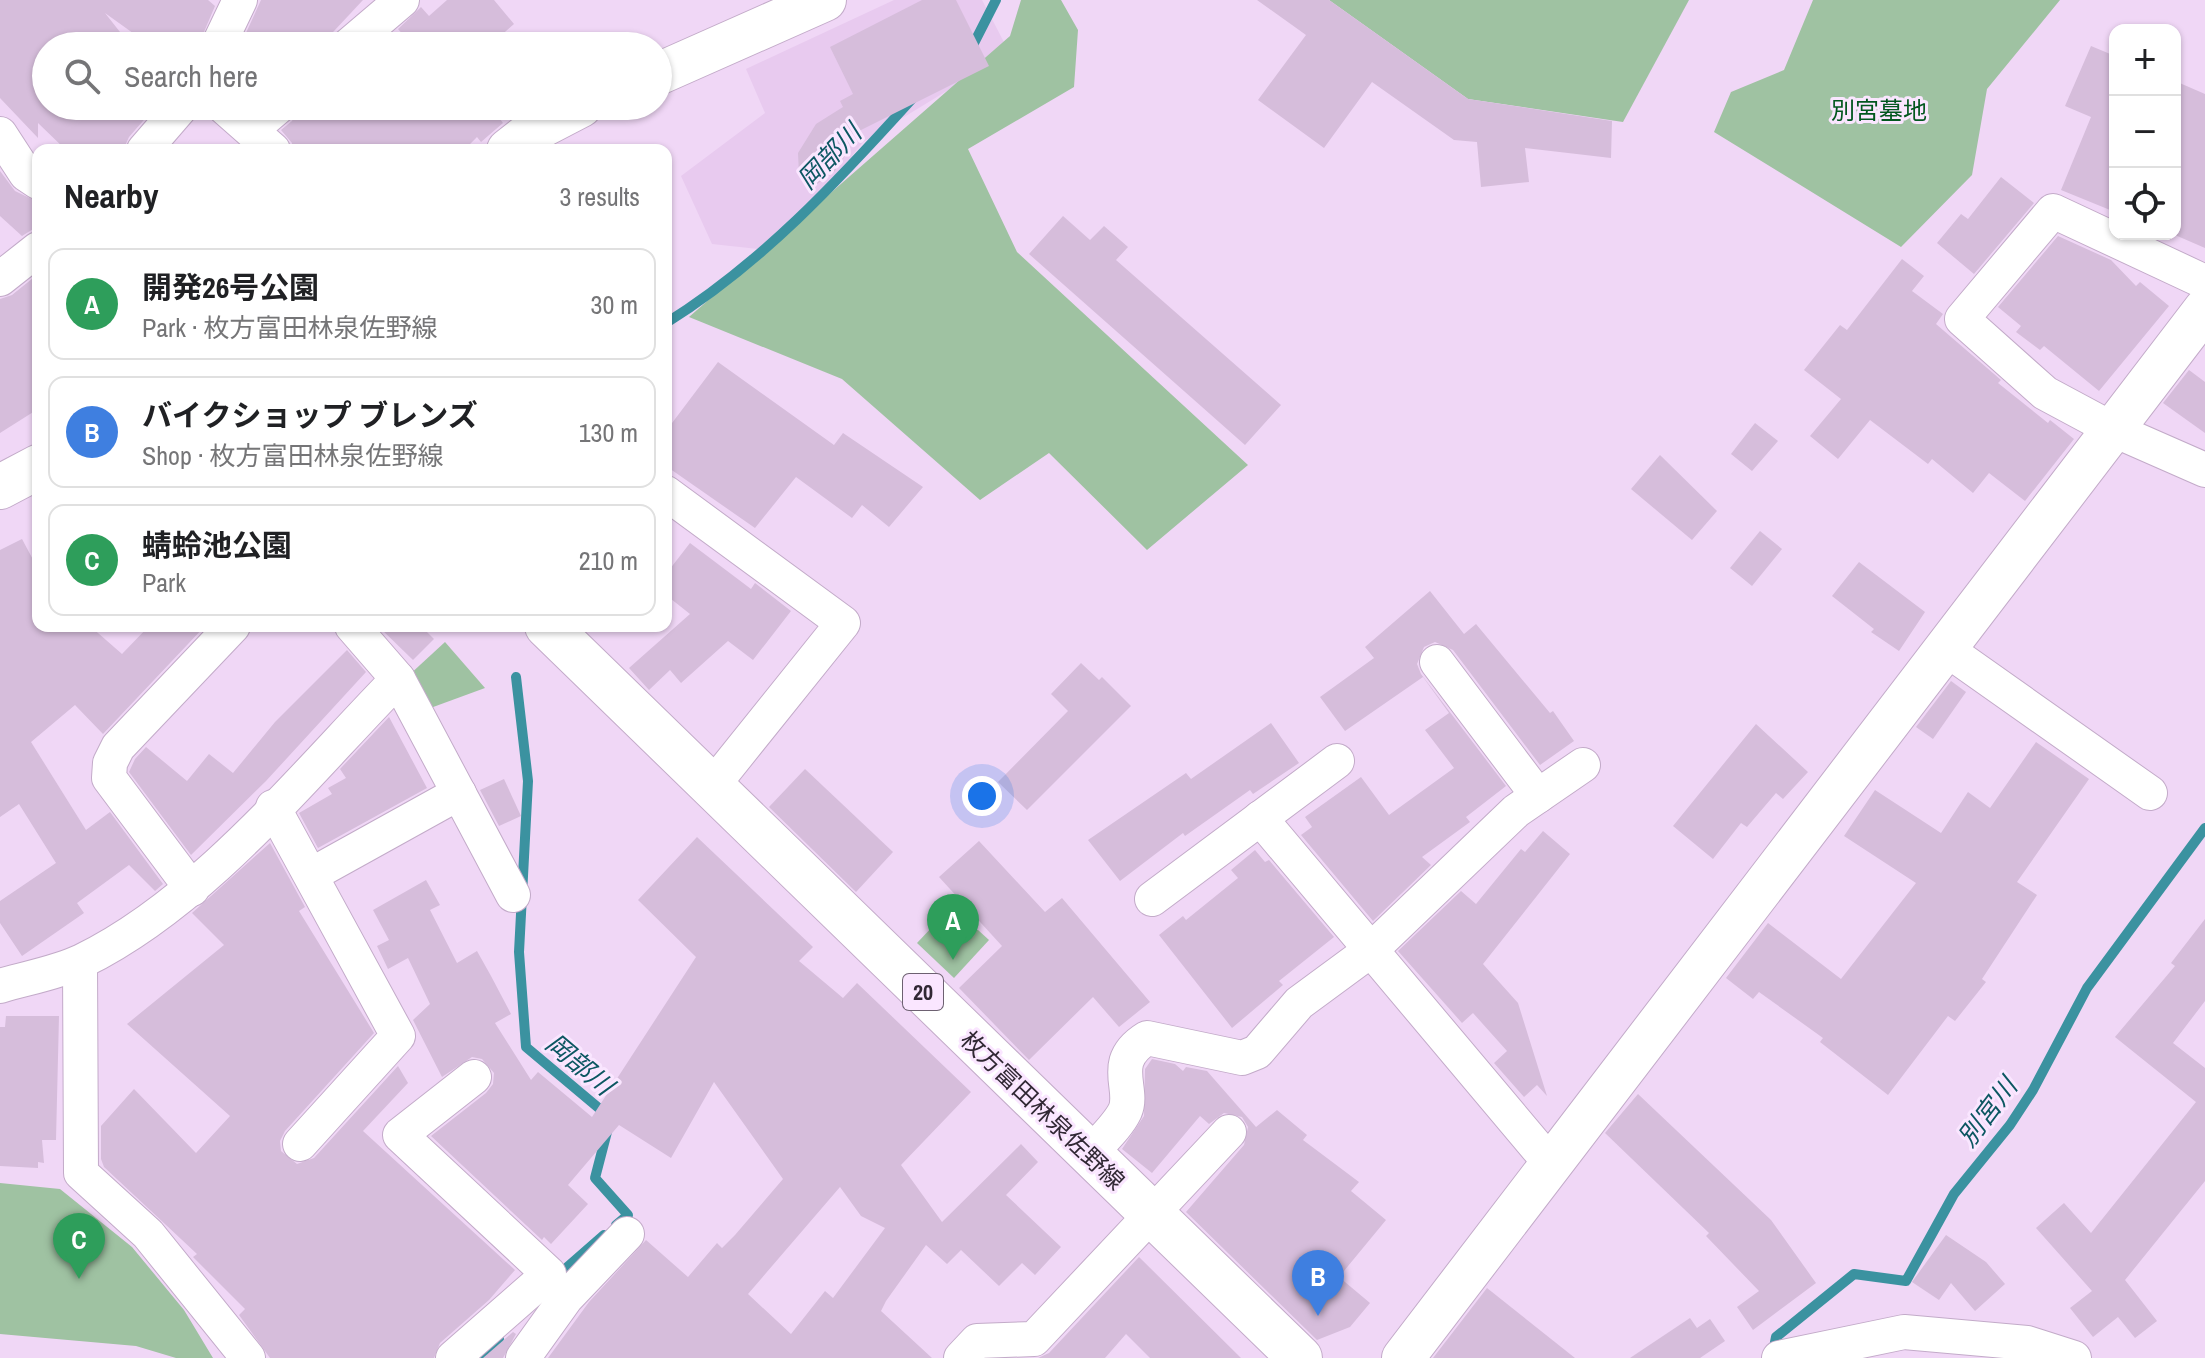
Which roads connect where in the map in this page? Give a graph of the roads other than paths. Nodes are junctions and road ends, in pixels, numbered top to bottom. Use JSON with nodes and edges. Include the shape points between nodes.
{"nodes":[{"id":1,"x":240,"y":0,"type":"edge"},
{"id":2,"x":402,"y":0,"type":"edge"},
{"id":3,"x":825,"y":0,"type":"edge"},
{"id":4,"x":225,"y":32,"type":"edge"},
{"id":5,"x":364,"y":32,"type":"edge"},
{"id":6,"x":672,"y":68,"type":"edge"},
{"id":7,"x":170,"y":120,"type":"edge"},
{"id":8,"x":239,"y":120,"type":"edge"},
{"id":9,"x":272,"y":120,"type":"edge"},
{"id":10,"x":554,"y":120,"type":"edge"},
{"id":11,"x":0,"y":134,"type":"edge"},
{"id":12,"x":263,"y":140,"type":"edge"},
{"id":13,"x":149,"y":144,"type":"edge"},
{"id":14,"x":516,"y":144,"type":"edge"},
{"id":15,"x":32,"y":178,"type":"edge"},
{"id":16,"x":32,"y":254,"type":"edge"},
{"id":17,"x":0,"y":279,"type":"edge"},
{"id":18,"x":2205,"y":282,"type":"edge"},
{"id":19,"x":2205,"y":309,"type":"edge"},
{"id":20,"x":2114,"y":430,"type":"junction"},
{"id":21,"x":32,"y":470,"type":"edge"},
{"id":22,"x":2205,"y":470,"type":"edge"},
{"id":23,"x":0,"y":487,"type":"edge"},
{"id":24,"x":672,"y":497,"type":"edge"},
{"id":25,"x":227,"y":632,"type":"edge"},
{"id":26,"x":357,"y":632,"type":"edge"},
{"id":27,"x":553,"y":632,"type":"edge"},
{"id":28,"x":1946,"y":649,"type":"junction"},
{"id":29,"x":1437,"y":662,"type":"dead end"},
{"id":30,"x":398,"y":679,"type":"junction"},
{"id":31,"x":1337,"y":761,"type":"dead end"},
{"id":32,"x":1583,"y":765,"type":"dead end"},
{"id":33,"x":713,"y":785,"type":"junction"},
{"id":34,"x":459,"y":793,"type":"junction"},
{"id":35,"x":2150,"y":793,"type":"dead end"},
{"id":36,"x":1538,"y":796,"type":"junction"},
{"id":37,"x":273,"y":807,"type":"junction"},
{"id":38,"x":1260,"y":818,"type":"junction"},
{"id":39,"x":311,"y":875,"type":"junction"},
{"id":40,"x":192,"y":889,"type":"junction"},
{"id":41,"x":513,"y":895,"type":"dead end"},
{"id":42,"x":1152,"y":899,"type":"dead end"},
{"id":43,"x":1371,"y":950,"type":"junction"},
{"id":44,"x":80,"y":963,"type":"junction"},
{"id":45,"x":0,"y":986,"type":"edge"},
{"id":46,"x":474,"y":1077,"type":"dead end"},
{"id":47,"x":1229,"y":1132,"type":"dead end"},
{"id":48,"x":300,"y":1144,"type":"dead end"},
{"id":49,"x":1089,"y":1155,"type":"junction"},
{"id":50,"x":1551,"y":1164,"type":"junction"},
{"id":51,"x":1152,"y":1217,"type":"junction"},
{"id":52,"x":627,"y":1234,"type":"dead end"},
{"id":53,"x":1786,"y":1357,"type":"edge"},
{"id":54,"x":248,"y":1358,"type":"edge"},
{"id":55,"x":453,"y":1358,"type":"edge"},
{"id":56,"x":523,"y":1358,"type":"edge"},
{"id":57,"x":961,"y":1358,"type":"edge"},
{"id":58,"x":1300,"y":1358,"type":"edge"},
{"id":59,"x":1403,"y":1358,"type":"edge"},
{"id":60,"x":2074,"y":1358,"type":"edge"}],
"edges":[{"from":1,"to":4,"type":"street"},
{"from":2,"to":5,"type":"street"},
{"from":3,"to":6,"type":"street"},
{"from":7,"to":13,"type":"street"},
{"from":8,"to":12,"type":"street"},
{"from":9,"to":12,"type":"street"},
{"from":10,"to":14,"type":"street"},
{"from":11,"to":15,"type":"street"},
{"from":16,"to":17,"type":"street"},
{"from":18,"to":20,"type":"street","via":[[2053,211],[1962,319],[2045,393]]},
{"from":19,"to":20,"type":"street"},
{"from":20,"to":22,"type":"street"},
{"from":20,"to":28,"type":"street"},
{"from":21,"to":23,"type":"main road"},
{"from":24,"to":33,"type":"street","via":[[843,623]]},
{"from":25,"to":40,"type":"street","via":[[118,747],[110,763],[109,778]]},
{"from":26,"to":30,"type":"street"},
{"from":27,"to":33,"type":"main road","name":"枚方富田林泉佐野線","number":"20"},
{"from":28,"to":35,"type":"street"},
{"from":28,"to":50,"type":"street"},
{"from":29,"to":36,"type":"street"},
{"from":30,"to":34,"type":"street"},
{"from":30,"to":37,"type":"street"},
{"from":31,"to":38,"type":"street"},
{"from":32,"to":36,"type":"street"},
{"from":33,"to":49,"type":"main road","name":"枚方富田林泉佐野線","number":"20"},
{"from":34,"to":39,"type":"street"},
{"from":34,"to":41,"type":"street"},
{"from":36,"to":43,"type":"street"},
{"from":37,"to":39,"type":"street"},
{"from":37,"to":40,"type":"street"},
{"from":38,"to":42,"type":"street"},
{"from":38,"to":43,"type":"street"},
{"from":39,"to":48,"type":"street","via":[[398,1036]]},
{"from":40,"to":44,"type":"street"},
{"from":43,"to":49,"type":"street","via":[[1299,1003],[1257,1052],[1242,1058],[1147,1038],[1136,1045],[1126,1062],[1126,1110]]},
{"from":43,"to":50,"type":"street"},
{"from":44,"to":45,"type":"street"},
{"from":44,"to":54,"type":"street","via":[[81,1173],[148,1234]]},
{"from":46,"to":55,"type":"street","via":[[400,1135],[549,1274]]},
{"from":47,"to":51,"type":"street"},
{"from":49,"to":51,"type":"main road","name":"枚方富田林泉佐野線","number":"20"},
{"from":50,"to":59,"type":"street"},
{"from":51,"to":57,"type":"street","via":[[1034,1339],[977,1341]]},
{"from":51,"to":58,"type":"main road","name":"枚方富田林泉佐野線","number":"20"},
{"from":52,"to":56,"type":"street","via":[[566,1298]]},
{"from":53,"to":60,"type":"street","via":[[1904,1332],[2027,1343]]}]}
